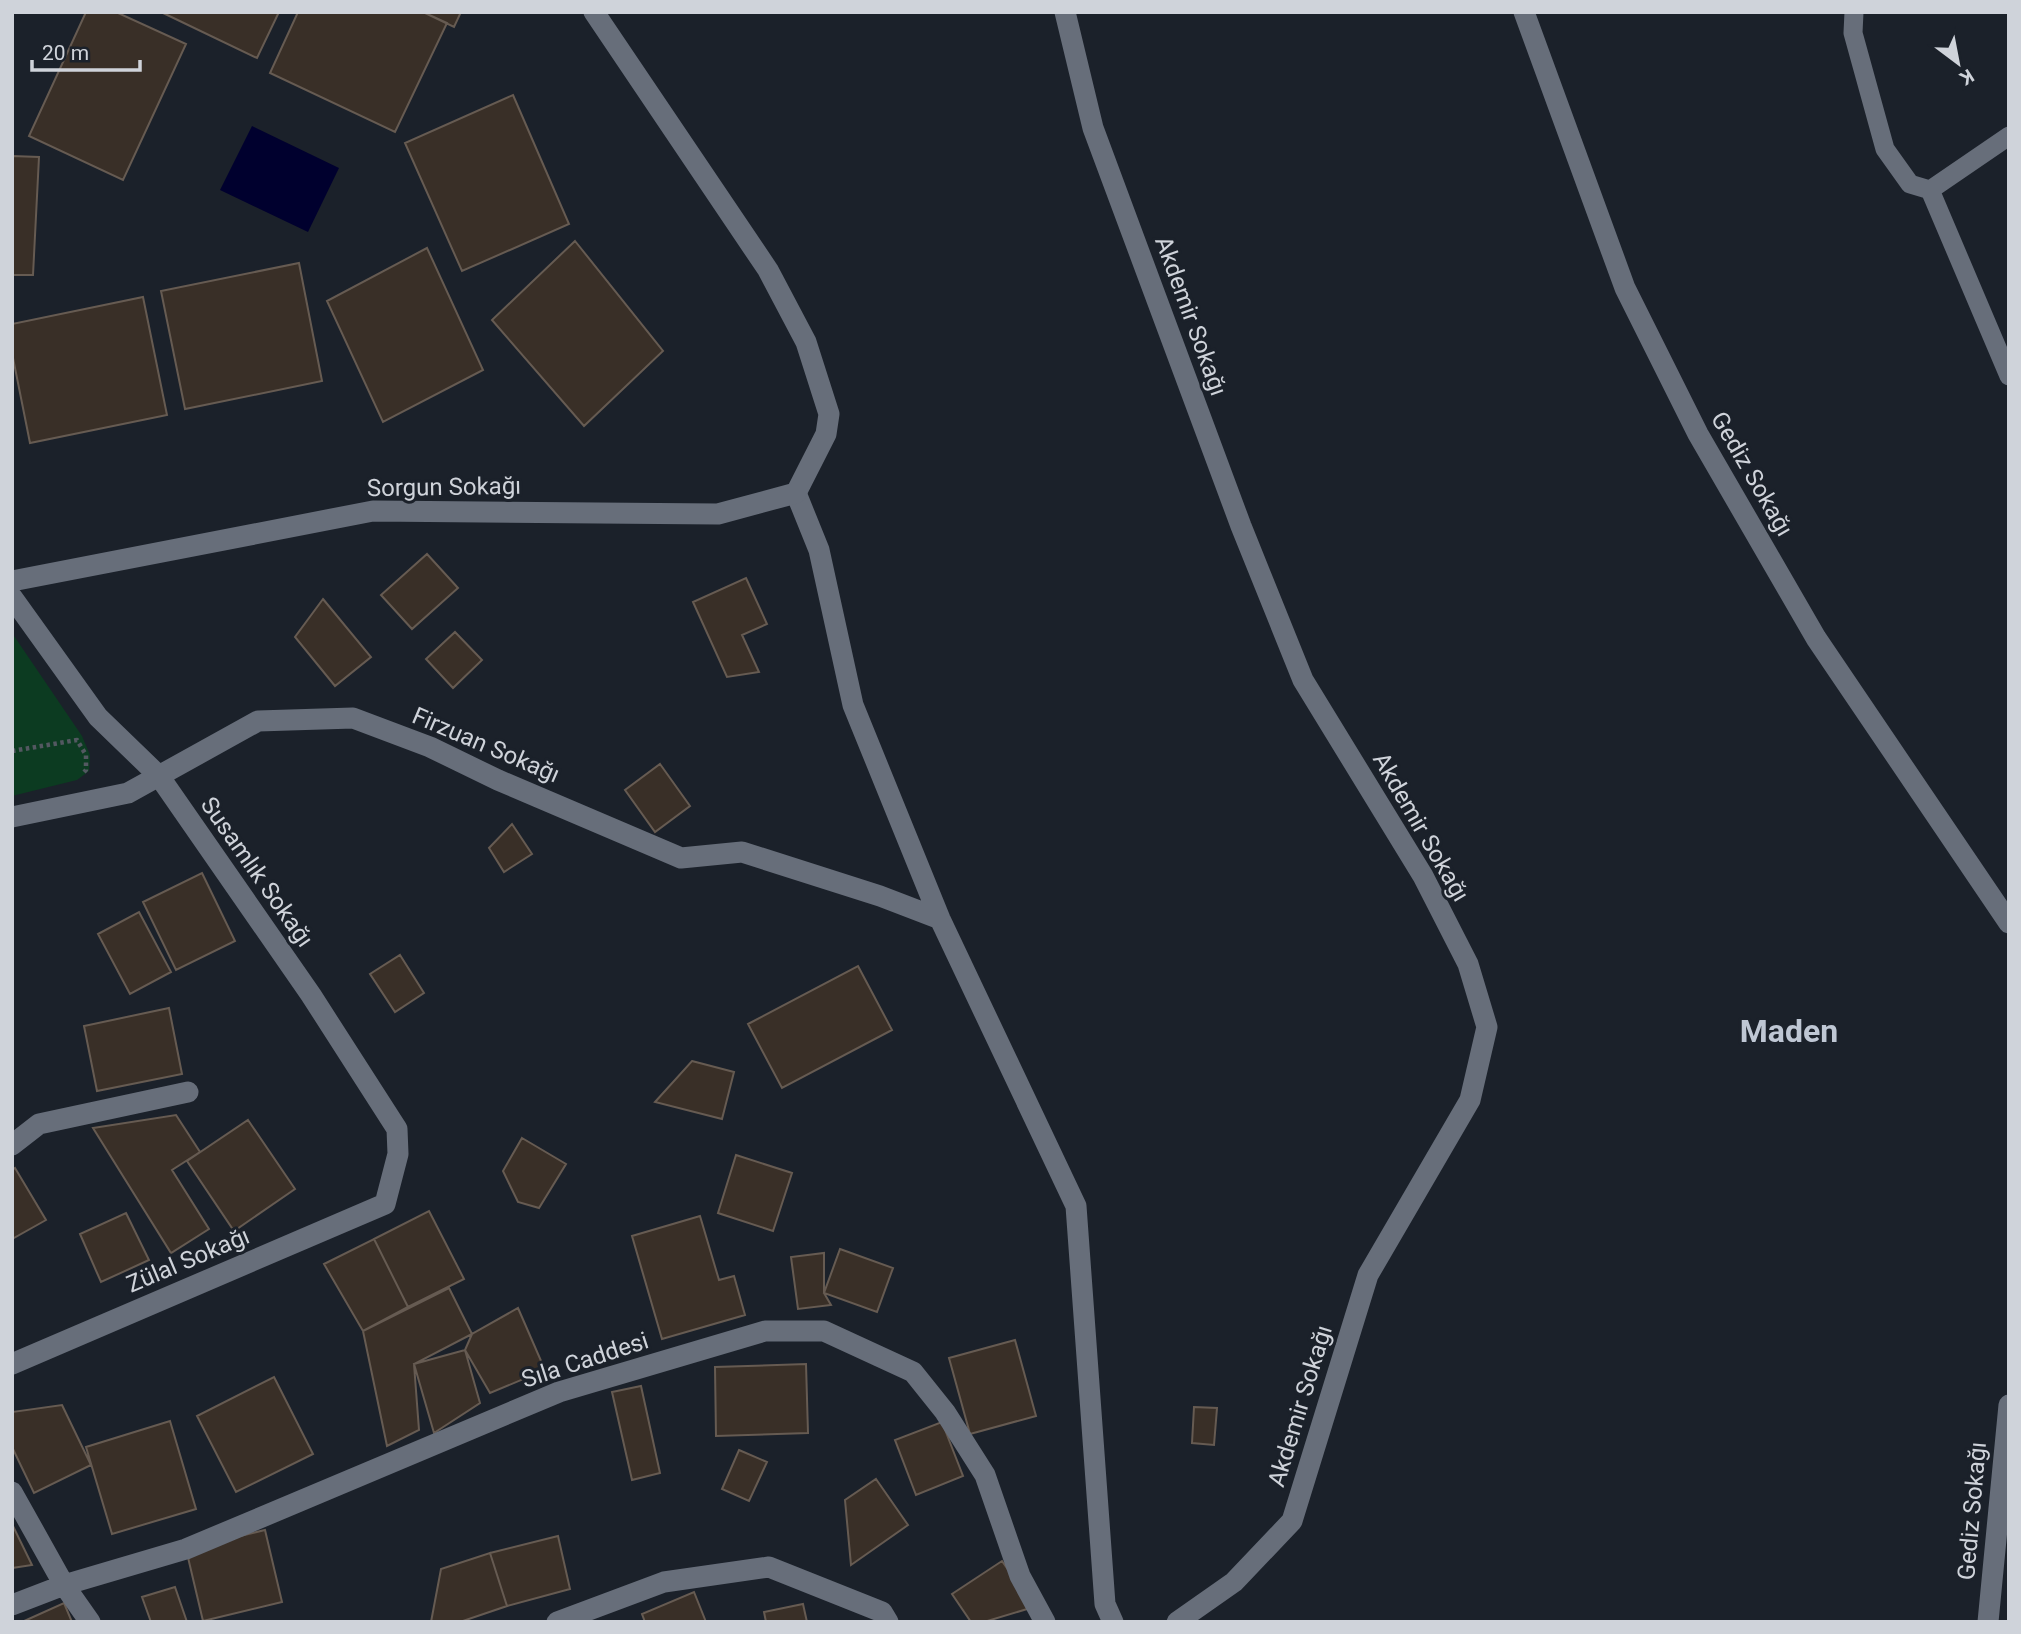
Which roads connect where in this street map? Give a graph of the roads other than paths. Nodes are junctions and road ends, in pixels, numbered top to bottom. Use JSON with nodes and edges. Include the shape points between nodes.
{"nodes":[{"id":1,"x":594,"y":12,"type":"edge"},
{"id":2,"x":1065,"y":12,"type":"edge"},
{"id":3,"x":1524,"y":12,"type":"edge"},
{"id":4,"x":1854,"y":12,"type":"edge"},
{"id":5,"x":2009,"y":135,"type":"edge"},
{"id":6,"x":1930,"y":190,"type":"junction"},
{"id":7,"x":2009,"y":376,"type":"edge"},
{"id":8,"x":796,"y":493,"type":"junction"},
{"id":9,"x":12,"y":581,"type":"edge"},
{"id":10,"x":12,"y":597,"type":"edge"},
{"id":11,"x":159,"y":776,"type":"junction"},
{"id":12,"x":12,"y":817,"type":"edge"},
{"id":13,"x":940,"y":919,"type":"junction"},
{"id":14,"x":2009,"y":923,"type":"edge"},
{"id":15,"x":188,"y":1092,"type":"dead end"},
{"id":16,"x":12,"y":1144,"type":"edge"},
{"id":17,"x":385,"y":1204,"type":"joint"},
{"id":18,"x":12,"y":1364,"type":"edge"},
{"id":19,"x":2009,"y":1405,"type":"edge"},
{"id":20,"x":12,"y":1492,"type":"edge"},
{"id":21,"x":64,"y":1585,"type":"junction"},
{"id":22,"x":12,"y":1605,"type":"edge"},
{"id":23,"x":613,"y":1612,"type":"edge"},
{"id":24,"x":90,"y":1622,"type":"edge"},
{"id":25,"x":557,"y":1622,"type":"edge"},
{"id":26,"x":888,"y":1622,"type":"edge"},
{"id":27,"x":1045,"y":1622,"type":"edge"},
{"id":28,"x":1113,"y":1622,"type":"edge"},
{"id":29,"x":1177,"y":1622,"type":"edge"},
{"id":30,"x":1988,"y":1622,"type":"edge"}],
"edges":[{"from":1,"to":8,"type":"street","via":[[768,270],[806,342],[830,414],[826,434]]},
{"from":2,"to":29,"type":"street","name":"Akdemir Sokağı","via":[[1093,128],[1303,680],[1423,876],[1468,964],[1487,1027],[1470,1100],[1368,1275],[1292,1521],[1234,1582]]},
{"from":3,"to":14,"type":"street","name":"Gediz Sokağı","via":[[1625,288],[1698,433],[1816,639]]},
{"from":4,"to":6,"type":"lane","via":[[1853,33],[1885,149],[1910,184]]},
{"from":5,"to":6,"type":"lane"},
{"from":6,"to":7,"type":"lane"},
{"from":8,"to":9,"type":"street","name":"Sorgun Sokağı","via":[[718,513],[373,511]]},
{"from":8,"to":13,"type":"street","via":[[819,550],[853,705]]},
{"from":10,"to":11,"type":"street","name":"Susamlık Sokağı","via":[[97,717]]},
{"from":11,"to":12,"type":"street","name":"Firzuan Sokağı","via":[[128,793]]},
{"from":11,"to":13,"type":"street","name":"Firzuan Sokağı","via":[[258,721],[353,718],[430,747],[681,858],[742,852]]},
{"from":11,"to":17,"type":"street","name":"Susamlık Sokağı","via":[[311,995],[397,1129],[398,1154]]},
{"from":13,"to":28,"type":"street","via":[[1076,1206],[1105,1604]]},
{"from":15,"to":16,"type":"street","via":[[39,1124]]},
{"from":17,"to":18,"type":"street","name":"Zülal Sokağı"},
{"from":19,"to":30,"type":"street","name":"Gediz Sokağı"},
{"from":20,"to":21,"type":"street"},
{"from":21,"to":22,"type":"street","name":"Sıla Caddesi"},
{"from":21,"to":24,"type":"street"},
{"from":21,"to":27,"type":"street","name":"Sıla Caddesi","via":[[186,1549],[559,1392],[765,1331],[824,1331],[912,1372],[944,1412],[985,1475],[1020,1576]]},
{"from":23,"to":25,"type":"street"},
{"from":23,"to":26,"type":"street","via":[[664,1582],[769,1567],[882,1612]]}]}
